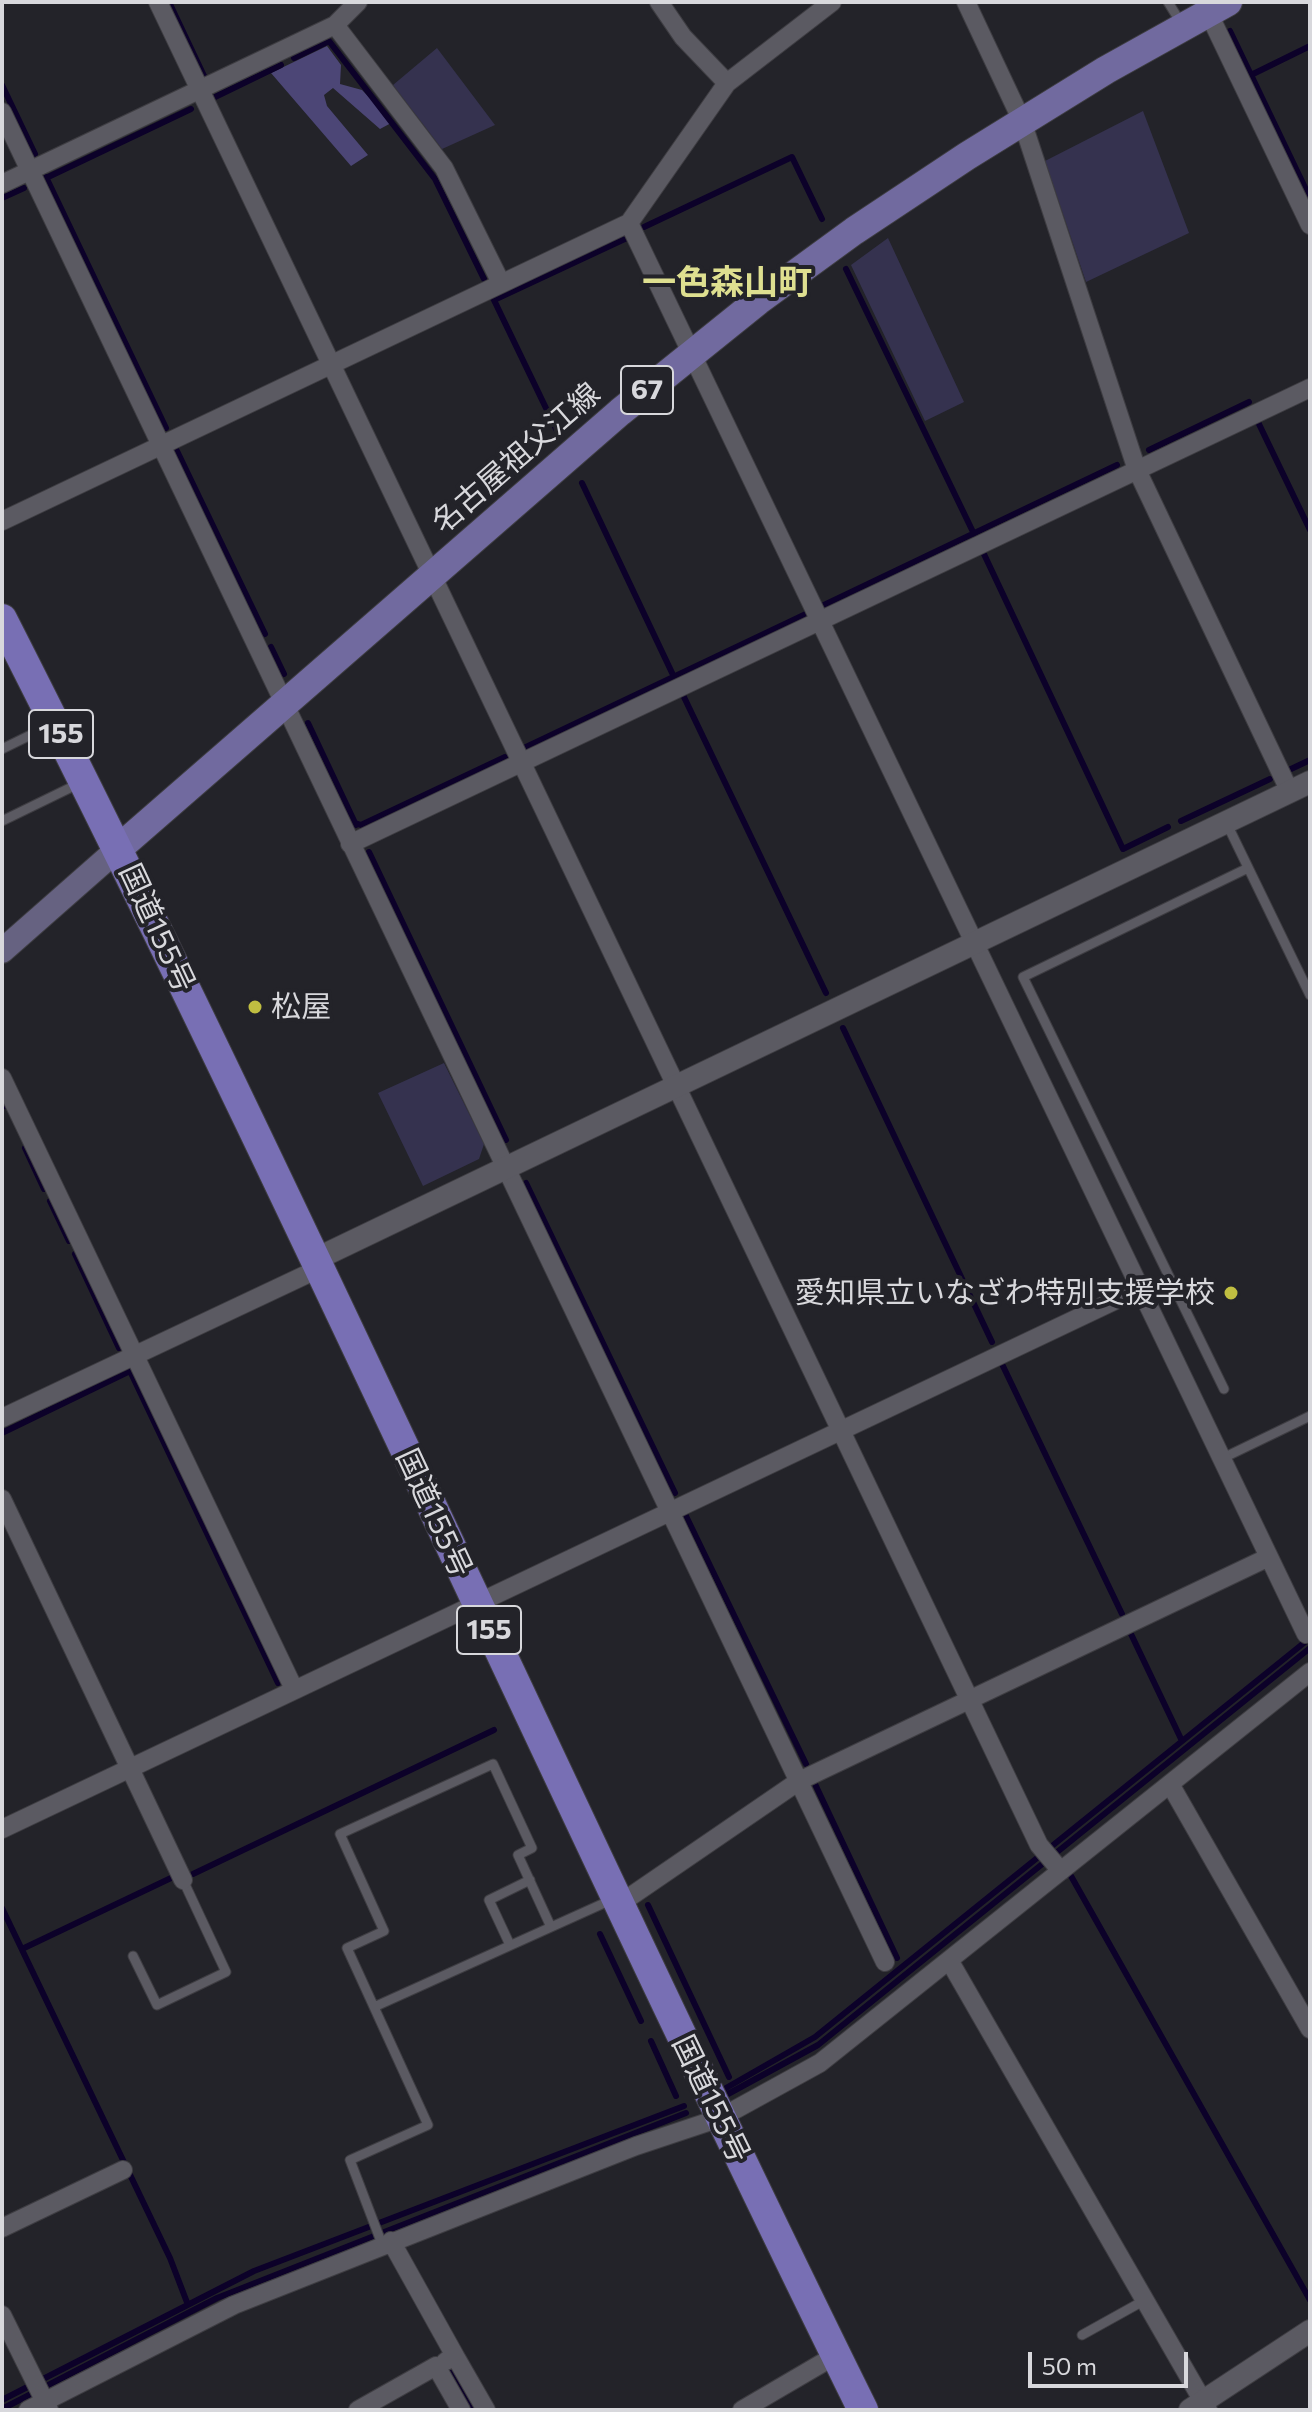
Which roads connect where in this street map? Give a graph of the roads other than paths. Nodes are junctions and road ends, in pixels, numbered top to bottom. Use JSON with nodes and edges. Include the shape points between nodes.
{"nodes":[{"id":1,"x":158,"y":2,"type":"edge"},
{"id":2,"x":358,"y":2,"type":"edge"},
{"id":3,"x":659,"y":2,"type":"edge"},
{"id":4,"x":832,"y":2,"type":"edge"},
{"id":5,"x":966,"y":2,"type":"edge"},
{"id":6,"x":1168,"y":2,"type":"edge"},
{"id":7,"x":1218,"y":7,"type":"edge"},
{"id":8,"x":335,"y":25,"type":"junction"},
{"id":9,"x":1183,"y":26,"type":"junction"},
{"id":10,"x":727,"y":83,"type":"junction"},
{"id":11,"x":200,"y":89,"type":"junction"},
{"id":12,"x":2,"y":112,"type":"edge"},
{"id":13,"x":1022,"y":121,"type":"junction"},
{"id":14,"x":30,"y":171,"type":"junction"},
{"id":15,"x":2,"y":184,"type":"edge"},
{"id":16,"x":629,"y":223,"type":"junction"},
{"id":17,"x":1310,"y":225,"type":"edge"},
{"id":18,"x":501,"y":283,"type":"junction"},
{"id":19,"x":692,"y":354,"type":"junction"},
{"id":20,"x":330,"y":365,"type":"junction"},
{"id":21,"x":1310,"y":388,"type":"edge"},
{"id":22,"x":160,"y":446,"type":"junction"},
{"id":23,"x":1137,"y":470,"type":"junction"},
{"id":24,"x":2,"y":521,"type":"edge"},
{"id":25,"x":431,"y":578,"type":"junction"},
{"id":26,"x":2,"y":619,"type":"edge"},
{"id":27,"x":820,"y":620,"type":"junction"},
{"id":28,"x":283,"y":705,"type":"junction"},
{"id":29,"x":55,"y":723,"type":"junction"},
{"id":30,"x":2,"y":749,"type":"edge"},
{"id":31,"x":520,"y":763,"type":"junction"},
{"id":32,"x":85,"y":781,"type":"junction"},
{"id":33,"x":1300,"y":787,"type":"edge"},
{"id":34,"x":2,"y":821,"type":"edge"},
{"id":35,"x":1226,"y":822,"type":"junction"},
{"id":36,"x":350,"y":844,"type":"junction"},
{"id":37,"x":119,"y":848,"type":"junction"},
{"id":38,"x":1248,"y":868,"type":"junction"},
{"id":39,"x":975,"y":943,"type":"junction"},
{"id":40,"x":3,"y":949,"type":"edge"},
{"id":41,"x":1310,"y":995,"type":"edge"},
{"id":42,"x":2,"y":1078,"type":"edge"},
{"id":43,"x":674,"y":1087,"type":"junction"},
{"id":44,"x":505,"y":1168,"type":"junction"},
{"id":45,"x":316,"y":1265,"type":"junction"},
{"id":46,"x":1139,"y":1289,"type":"junction"},
{"id":47,"x":134,"y":1356,"type":"junction"},
{"id":48,"x":1224,"y":1389,"type":"dead end"},
{"id":49,"x":1310,"y":1416,"type":"edge"},
{"id":50,"x":2,"y":1418,"type":"edge"},
{"id":51,"x":839,"y":1431,"type":"junction"},
{"id":52,"x":1221,"y":1459,"type":"junction"},
{"id":53,"x":2,"y":1499,"type":"edge"},
{"id":54,"x":669,"y":1511,"type":"junction"},
{"id":55,"x":1269,"y":1557,"type":"junction"},
{"id":56,"x":476,"y":1602,"type":"junction"},
{"id":57,"x":1306,"y":1634,"type":"dead end"},
{"id":58,"x":1310,"y":1672,"type":"edge"},
{"id":59,"x":294,"y":1689,"type":"junction"},
{"id":60,"x":969,"y":1700,"type":"junction"},
{"id":61,"x":130,"y":1768,"type":"junction"},
{"id":62,"x":799,"y":1781,"type":"junction"},
{"id":63,"x":1170,"y":1784,"type":"junction"},
{"id":64,"x":2,"y":1829,"type":"edge"},
{"id":65,"x":1052,"y":1861,"type":"junction"},
{"id":66,"x":183,"y":1880,"type":"joint"},
{"id":67,"x":530,"y":1880,"type":"junction"},
{"id":68,"x":616,"y":1902,"type":"junction"},
{"id":69,"x":551,"y":1927,"type":"junction"},
{"id":70,"x":510,"y":1945,"type":"junction"},
{"id":71,"x":133,"y":1956,"type":"dead end"},
{"id":72,"x":949,"y":1960,"type":"junction"},
{"id":73,"x":885,"y":1962,"type":"dead end"},
{"id":74,"x":374,"y":2007,"type":"junction"},
{"id":75,"x":1310,"y":2029,"type":"edge"},
{"id":76,"x":720,"y":2118,"type":"junction"},
{"id":77,"x":123,"y":2170,"type":"dead end"},
{"id":78,"x":2,"y":2228,"type":"edge"},
{"id":79,"x":385,"y":2242,"type":"junction"},
{"id":80,"x":1145,"y":2300,"type":"junction"},
{"id":81,"x":2,"y":2315,"type":"edge"},
{"id":82,"x":1310,"y":2331,"type":"edge"},
{"id":83,"x":1082,"y":2335,"type":"dead end"},
{"id":84,"x":836,"y":2355,"type":"junction"},
{"id":85,"x":455,"y":2356,"type":"junction"},
{"id":86,"x":436,"y":2366,"type":"junction"},
{"id":87,"x":40,"y":2404,"type":"edge"},
{"id":88,"x":1200,"y":2407,"type":"edge"},
{"id":89,"x":358,"y":2410,"type":"edge"},
{"id":90,"x":461,"y":2410,"type":"edge"},
{"id":91,"x":486,"y":2410,"type":"edge"},
{"id":92,"x":742,"y":2410,"type":"edge"},
{"id":93,"x":863,"y":2410,"type":"edge"}],
"edges":[{"from":1,"to":11,"type":"street"},
{"from":2,"to":8,"type":"street"},
{"from":3,"to":10,"type":"street","via":[[683,37]]},
{"from":4,"to":10,"type":"street"},
{"from":5,"to":13,"type":"street"},
{"from":6,"to":9,"type":"lane"},
{"from":7,"to":9,"type":"main road","name":"名古屋祖父江線","number":"67"},
{"from":7,"to":17,"type":"street"},
{"from":8,"to":11,"type":"street"},
{"from":8,"to":18,"type":"street","via":[[444,168]]},
{"from":9,"to":13,"type":"main road","name":"名古屋祖父江線","number":"67"},
{"from":10,"to":16,"type":"street"},
{"from":11,"to":14,"type":"street"},
{"from":11,"to":20,"type":"street"},
{"from":12,"to":14,"type":"street"},
{"from":13,"to":19,"type":"main road","name":"名古屋祖父江線","number":"67","via":[[854,231]]},
{"from":13,"to":23,"type":"street"},
{"from":14,"to":15,"type":"street"},
{"from":14,"to":22,"type":"street"},
{"from":16,"to":18,"type":"street"},
{"from":16,"to":19,"type":"street"},
{"from":18,"to":20,"type":"street"},
{"from":19,"to":25,"type":"main road","name":"名古屋祖父江線","number":"67"},
{"from":19,"to":27,"type":"street"},
{"from":20,"to":22,"type":"street"},
{"from":20,"to":25,"type":"street"},
{"from":21,"to":23,"type":"street"},
{"from":22,"to":24,"type":"street"},
{"from":22,"to":28,"type":"street"},
{"from":23,"to":27,"type":"street"},
{"from":23,"to":33,"type":"street"},
{"from":25,"to":28,"type":"main road","name":"名古屋祖父江線","number":"67"},
{"from":25,"to":31,"type":"street"},
{"from":26,"to":29,"type":"highway","name":"国道155号","number":"155"},
{"from":27,"to":31,"type":"street"},
{"from":27,"to":39,"type":"street"},
{"from":28,"to":36,"type":"street"},
{"from":28,"to":37,"type":"main road","name":"名古屋祖父江線","number":"67"},
{"from":29,"to":30,"type":"lane"},
{"from":29,"to":32,"type":"highway","name":"国道155号","number":"155"},
{"from":31,"to":36,"type":"street"},
{"from":31,"to":43,"type":"street"},
{"from":32,"to":34,"type":"lane"},
{"from":32,"to":37,"type":"highway","name":"国道155号","number":"155"},
{"from":33,"to":35,"type":"street"},
{"from":35,"to":38,"type":"lane"},
{"from":35,"to":39,"type":"street"},
{"from":36,"to":44,"type":"street"},
{"from":37,"to":40,"type":"main road"},
{"from":37,"to":45,"type":"highway","name":"国道155号","number":"155"},
{"from":38,"to":41,"type":"lane"},
{"from":38,"to":48,"type":"lane","via":[[1023,977]]},
{"from":39,"to":43,"type":"street"},
{"from":39,"to":46,"type":"street"},
{"from":42,"to":47,"type":"street"},
{"from":43,"to":44,"type":"street"},
{"from":43,"to":51,"type":"street"},
{"from":44,"to":45,"type":"street"},
{"from":44,"to":54,"type":"street"},
{"from":45,"to":47,"type":"street"},
{"from":45,"to":56,"type":"highway","name":"国道155号","number":"155"},
{"from":46,"to":51,"type":"street"},
{"from":46,"to":52,"type":"street"},
{"from":47,"to":50,"type":"street"},
{"from":47,"to":59,"type":"street"},
{"from":49,"to":52,"type":"lane"},
{"from":51,"to":54,"type":"street"},
{"from":51,"to":60,"type":"street"},
{"from":52,"to":55,"type":"street"},
{"from":53,"to":61,"type":"street"},
{"from":54,"to":56,"type":"street"},
{"from":54,"to":62,"type":"street"},
{"from":55,"to":57,"type":"street"},
{"from":55,"to":60,"type":"street"},
{"from":56,"to":59,"type":"street"},
{"from":56,"to":68,"type":"highway","name":"国道155号","number":"155"},
{"from":58,"to":63,"type":"street"},
{"from":59,"to":61,"type":"street"},
{"from":60,"to":62,"type":"street"},
{"from":60,"to":65,"type":"street"},
{"from":61,"to":64,"type":"street"},
{"from":61,"to":66,"type":"street"},
{"from":62,"to":68,"type":"street"},
{"from":62,"to":73,"type":"street"},
{"from":63,"to":65,"type":"street"},
{"from":63,"to":75,"type":"street"},
{"from":65,"to":72,"type":"street"},
{"from":66,"to":71,"type":"lane","via":[[226,1972],[157,2005]]},
{"from":67,"to":69,"type":"lane"},
{"from":67,"to":70,"type":"lane","via":[[489,1900]]},
{"from":67,"to":74,"type":"lane","via":[[518,1855],[532,1848],[493,1764],[340,1834],[384,1931],[347,1948]]},
{"from":68,"to":69,"type":"lane"},
{"from":68,"to":76,"type":"highway","name":"国道155号","number":"155"},
{"from":69,"to":70,"type":"lane"},
{"from":70,"to":74,"type":"lane"},
{"from":72,"to":76,"type":"street","via":[[820,2063]]},
{"from":72,"to":80,"type":"street"},
{"from":74,"to":79,"type":"lane","via":[[428,2125],[350,2160]]},
{"from":76,"to":79,"type":"street"},
{"from":76,"to":84,"type":"highway","name":"国道155号","number":"155"},
{"from":77,"to":78,"type":"street"},
{"from":79,"to":85,"type":"street"},
{"from":79,"to":87,"type":"street","via":[[234,2305]]},
{"from":80,"to":83,"type":"lane"},
{"from":80,"to":88,"type":"street"},
{"from":81,"to":87,"type":"street"},
{"from":82,"to":88,"type":"street"},
{"from":84,"to":92,"type":"street"},
{"from":84,"to":93,"type":"highway","name":"国道155号","number":"155"},
{"from":85,"to":86,"type":"street"},
{"from":85,"to":91,"type":"street"},
{"from":86,"to":89,"type":"street"},
{"from":86,"to":90,"type":"street"}]}
